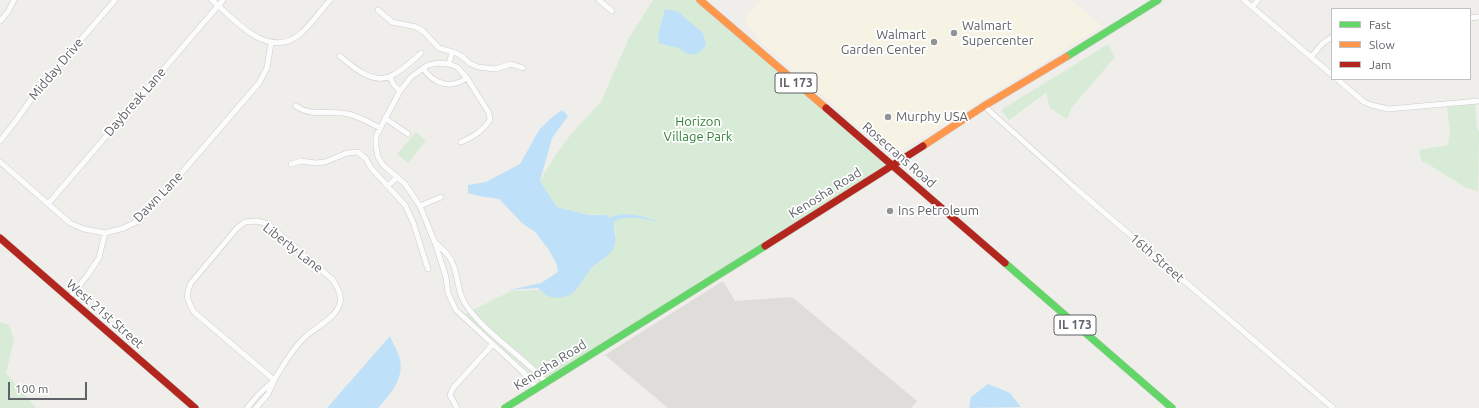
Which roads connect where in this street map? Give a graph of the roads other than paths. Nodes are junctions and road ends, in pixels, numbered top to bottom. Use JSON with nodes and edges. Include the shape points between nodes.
{"nodes":[{"id":1,"x":14,"y":0,"type":"edge"},
{"id":2,"x":115,"y":0,"type":"edge"},
{"id":3,"x":212,"y":0,"type":"edge"},
{"id":4,"x":223,"y":0,"type":"edge"},
{"id":5,"x":330,"y":0,"type":"edge"},
{"id":6,"x":599,"y":0,"type":"edge"},
{"id":7,"x":700,"y":0,"type":"edge"},
{"id":8,"x":1158,"y":0,"type":"edge"},
{"id":9,"x":1244,"y":0,"type":"edge"},
{"id":10,"x":1258,"y":0,"type":"edge"},
{"id":11,"x":218,"y":5,"type":"junction"},
{"id":12,"x":1252,"y":7,"type":"junction"},
{"id":13,"x":378,"y":10,"type":"dead end"},
{"id":14,"x":612,"y":11,"type":"dead end"},
{"id":15,"x":0,"y":21,"type":"edge"},
{"id":16,"x":1331,"y":37,"type":"edge"},
{"id":17,"x":271,"y":43,"type":"junction"},
{"id":18,"x":452,"y":52,"type":"junction"},
{"id":19,"x":421,"y":53,"type":"dead end"},
{"id":20,"x":340,"y":56,"type":"dead end"},
{"id":21,"x":1311,"y":57,"type":"junction"},
{"id":22,"x":448,"y":64,"type":"junction"},
{"id":23,"x":423,"y":68,"type":"junction"},
{"id":24,"x":523,"y":68,"type":"dead end"},
{"id":25,"x":1331,"y":74,"type":"edge"},
{"id":26,"x":390,"y":77,"type":"junction"},
{"id":27,"x":467,"y":78,"type":"junction"},
{"id":28,"x":1338,"y":80,"type":"edge"},
{"id":29,"x":400,"y":90,"type":"junction"},
{"id":30,"x":1479,"y":101,"type":"edge"},
{"id":31,"x":296,"y":106,"type":"dead end"},
{"id":32,"x":984,"y":106,"type":"junction"},
{"id":33,"x":385,"y":118,"type":"junction"},
{"id":34,"x":380,"y":128,"type":"junction"},
{"id":35,"x":408,"y":134,"type":"dead end"},
{"id":36,"x":0,"y":141,"type":"edge"},
{"id":37,"x":461,"y":142,"type":"dead end"},
{"id":38,"x":0,"y":162,"type":"edge"},
{"id":39,"x":291,"y":164,"type":"dead end"},
{"id":40,"x":893,"y":166,"type":"junction"},
{"id":41,"x":397,"y":177,"type":"junction"},
{"id":42,"x":388,"y":186,"type":"junction"},
{"id":43,"x":441,"y":197,"type":"dead end"},
{"id":44,"x":48,"y":204,"type":"junction"},
{"id":45,"x":420,"y":206,"type":"junction"},
{"id":46,"x":105,"y":233,"type":"junction"},
{"id":47,"x":0,"y":238,"type":"edge"},
{"id":48,"x":435,"y":243,"type":"junction"},
{"id":49,"x":428,"y":269,"type":"dead end"},
{"id":50,"x":69,"y":298,"type":"junction"},
{"id":51,"x":494,"y":344,"type":"junction"},
{"id":52,"x":274,"y":380,"type":"junction"},
{"id":53,"x":546,"y":382,"type":"junction"},
{"id":54,"x":537,"y":388,"type":"junction"},
{"id":55,"x":194,"y":408,"type":"edge"},
{"id":56,"x":247,"y":408,"type":"edge"},
{"id":57,"x":256,"y":408,"type":"edge"},
{"id":58,"x":457,"y":408,"type":"edge"},
{"id":59,"x":505,"y":408,"type":"edge"},
{"id":60,"x":1172,"y":408,"type":"edge"},
{"id":61,"x":1333,"y":408,"type":"edge"}],
"edges":[{"from":1,"to":15,"type":"street"},
{"from":2,"to":36,"type":"street","name":"Midday Drive","via":[[36,92]]},
{"from":3,"to":11,"type":"street"},
{"from":4,"to":11,"type":"street","name":"Daybreak Lane"},
{"from":5,"to":17,"type":"street","via":[[299,35],[287,41]]},
{"from":6,"to":14,"type":"street"},
{"from":7,"to":40,"type":"street","name":"Rosecrans Road","number":"IL 173"},
{"from":8,"to":32,"type":"street","name":"Kenosha Road"},
{"from":9,"to":12,"type":"street"},
{"from":10,"to":12,"type":"street"},
{"from":11,"to":17,"type":"street","via":[[256,37]]},
{"from":11,"to":44,"type":"street","name":"Daybreak Lane"},
{"from":12,"to":21,"type":"street"},
{"from":13,"to":18,"type":"street","via":[[392,22],[416,27],[438,48]]},
{"from":16,"to":21,"type":"street"},
{"from":17,"to":46,"type":"street","name":"Dawn Lane","via":[[267,68],[259,83],[153,206],[131,225]]},
{"from":18,"to":22,"type":"street"},
{"from":18,"to":24,"type":"street","via":[[478,67],[495,69],[511,64]]},
{"from":19,"to":26,"type":"street"},
{"from":20,"to":26,"type":"street","via":[[366,74],[378,78]]},
{"from":21,"to":25,"type":"street"},
{"from":22,"to":23,"type":"street","via":[[438,62]]},
{"from":22,"to":27,"type":"street","via":[[456,67]]},
{"from":23,"to":27,"type":"street","via":[[431,78],[443,84],[456,84]]},
{"from":23,"to":29,"type":"street"},
{"from":26,"to":29,"type":"street"},
{"from":27,"to":37,"type":"street","via":[[490,113],[490,120],[482,130]]},
{"from":28,"to":30,"type":"street","via":[[1364,102],[1388,109]]},
{"from":29,"to":33,"type":"street"},
{"from":31,"to":34,"type":"street","via":[[313,114],[348,114]]},
{"from":32,"to":40,"type":"street","name":"Kenosha Road"},
{"from":32,"to":61,"type":"street","name":"16th Street","via":[[1079,191]]},
{"from":33,"to":34,"type":"street"},
{"from":33,"to":35,"type":"street"},
{"from":34,"to":41,"type":"street","via":[[376,136],[378,157],[383,166]]},
{"from":38,"to":44,"type":"street","name":"Dawn Lane"},
{"from":39,"to":42,"type":"street","via":[[301,161],[325,162],[347,153],[358,152]]},
{"from":40,"to":53,"type":"street","name":"Kenosha Road"},
{"from":40,"to":60,"type":"street","name":"Rosecrans Road","number":"IL 173"},
{"from":41,"to":42,"type":"street"},
{"from":41,"to":45,"type":"street"},
{"from":42,"to":49,"type":"street","via":[[405,205]]},
{"from":43,"to":45,"type":"street"},
{"from":44,"to":46,"type":"street","name":"Dawn Lane","via":[[75,226]]},
{"from":45,"to":48,"type":"street"},
{"from":46,"to":50,"type":"street","via":[[99,258]]},
{"from":47,"to":50,"type":"street","name":"West 21st Street"},
{"from":48,"to":51,"type":"street","via":[[446,277],[448,293],[456,310]]},
{"from":48,"to":53,"type":"street","via":[[452,261],[460,292],[468,308]]},
{"from":50,"to":55,"type":"street","name":"West 21st Street"},
{"from":51,"to":54,"type":"street"},
{"from":51,"to":58,"type":"street","via":[[453,388],[450,395]]},
{"from":52,"to":52,"type":"street","name":"Liberty Lane","via":[[304,338],[335,313],[340,303],[339,290],[333,280],[268,224],[257,221],[245,222],[237,228],[191,283],[187,291],[187,300],[194,312]]},
{"from":52,"to":56,"type":"street","name":"Liberty Lane"},
{"from":52,"to":57,"type":"street","name":"Liberty Lane","via":[[268,394]]},
{"from":53,"to":54,"type":"street","name":"Kenosha Road"},
{"from":54,"to":59,"type":"street","name":"Kenosha Road"}]}
